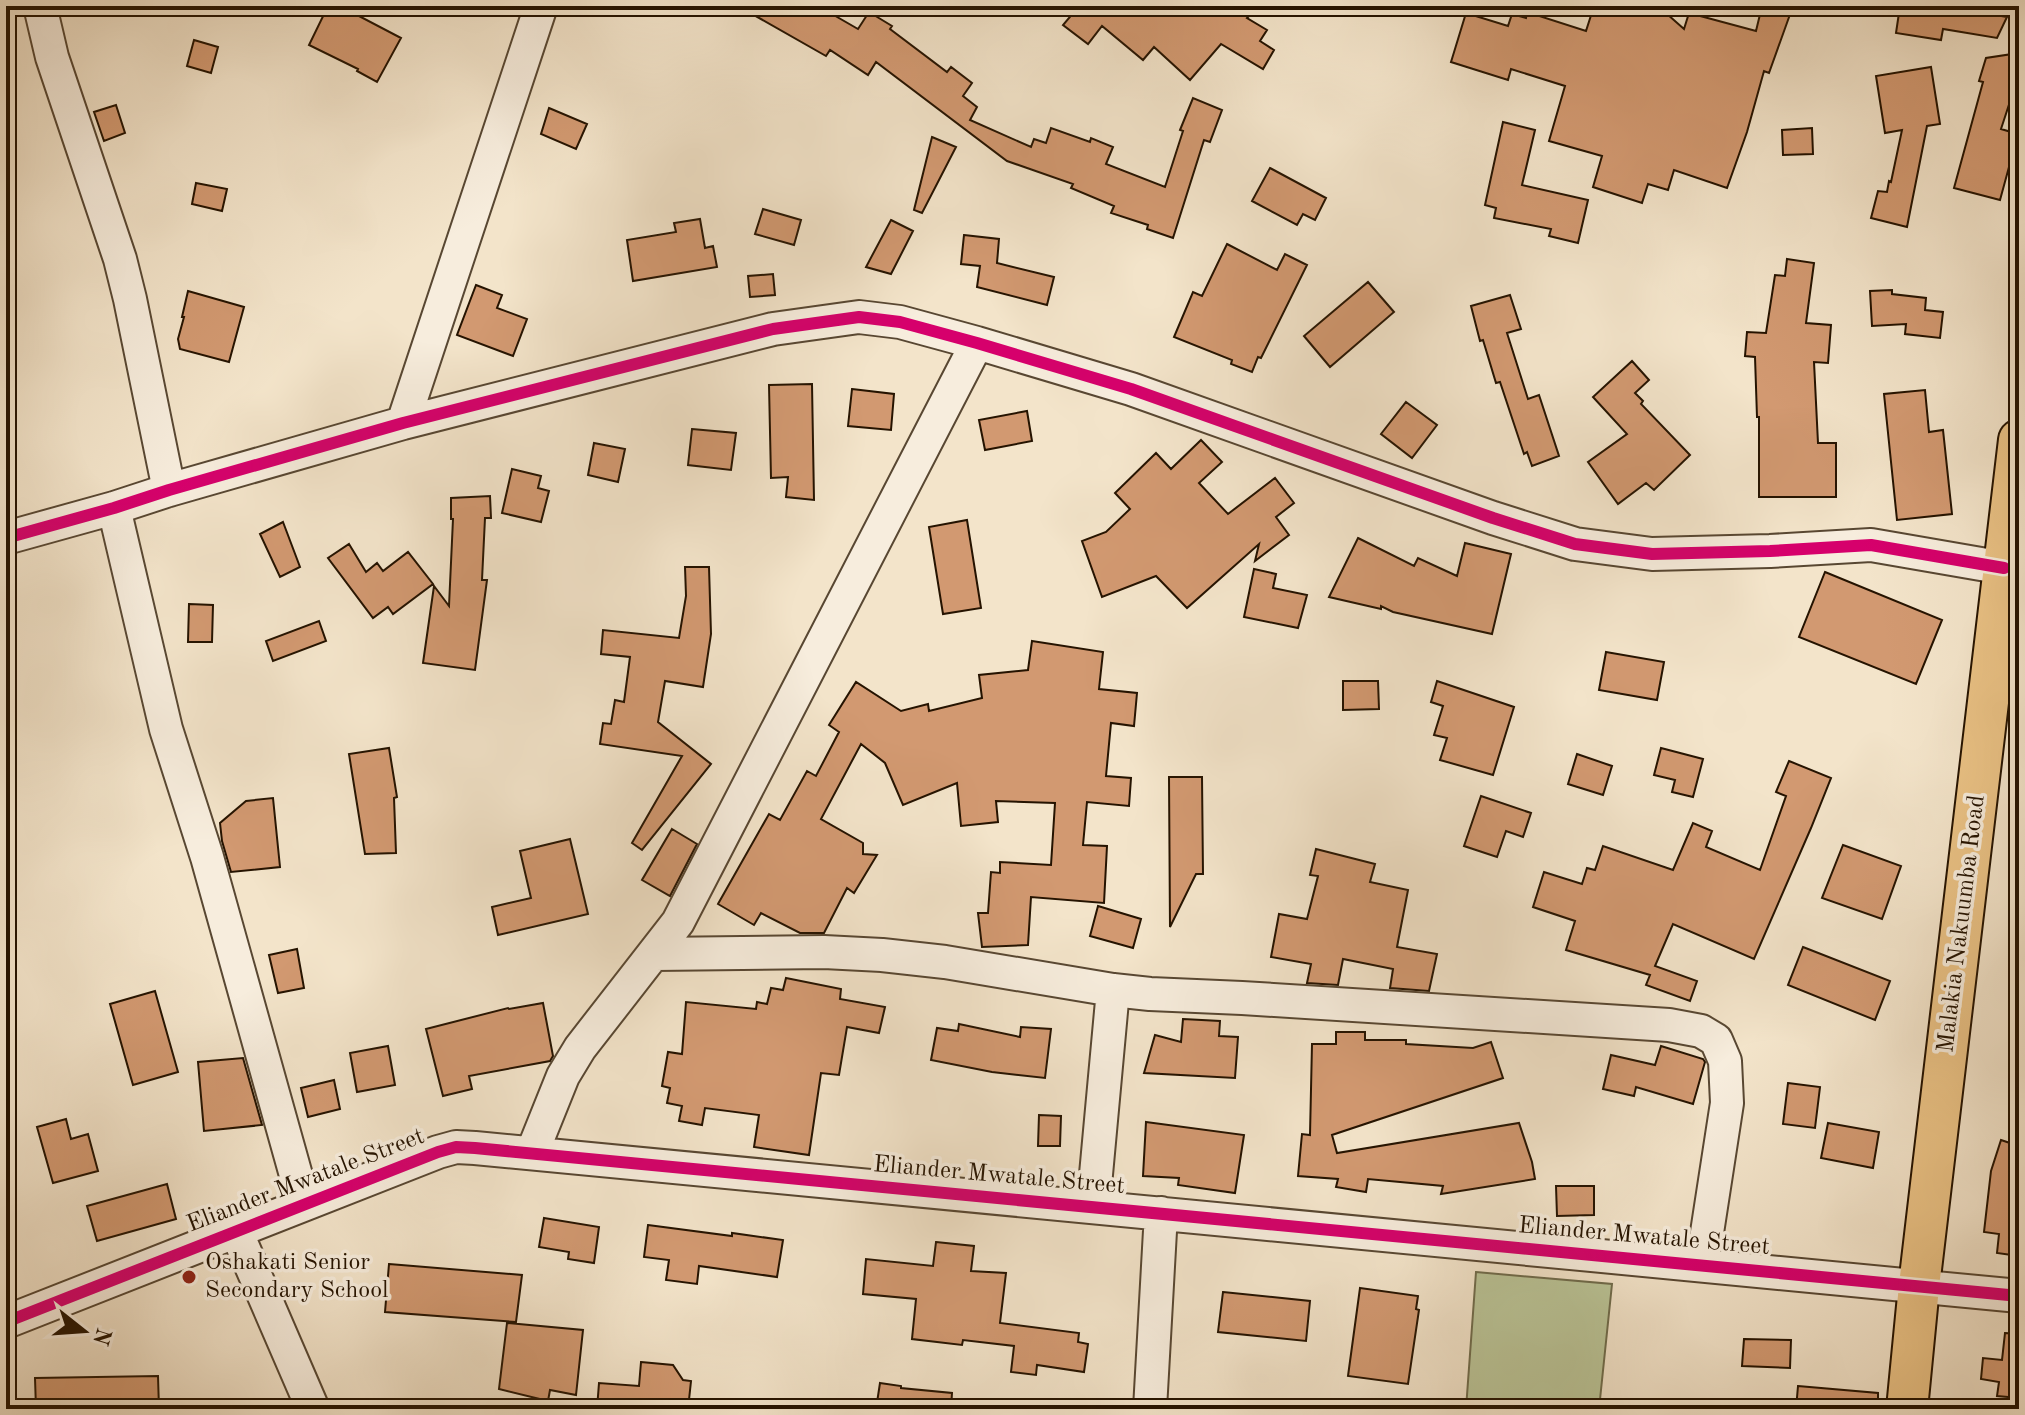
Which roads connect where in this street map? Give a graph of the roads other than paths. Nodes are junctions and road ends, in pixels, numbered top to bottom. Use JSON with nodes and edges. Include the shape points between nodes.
{"nodes":[{"id":1,"x":40,"y":6,"type":"edge"},
{"id":2,"x":541,"y":6,"type":"edge"},
{"id":3,"x":977,"y":343,"type":"junction"},
{"id":4,"x":403,"y":423,"type":"junction"},
{"id":5,"x":2019,"y":440,"type":"edge"},
{"id":6,"x":169,"y":490,"type":"junction"},
{"id":7,"x":114,"y":508,"type":"junction"},
{"id":8,"x":6,"y":538,"type":"edge"},
{"id":9,"x":2004,"y":568,"type":"junction"},
{"id":10,"x":2006,"y":671,"type":"edge"},
{"id":11,"x":655,"y":954,"type":"junction"},
{"id":12,"x":1113,"y":990,"type":"junction"},
{"id":13,"x":532,"y":1153,"type":"junction"},
{"id":14,"x":304,"y":1204,"type":"junction"},
{"id":15,"x":1093,"y":1207,"type":"junction"},
{"id":16,"x":1161,"y":1213,"type":"junction"},
{"id":17,"x":236,"y":1231,"type":"junction"},
{"id":18,"x":1702,"y":1265,"type":"junction"},
{"id":19,"x":1919,"y":1286,"type":"junction"},
{"id":20,"x":2019,"y":1296,"type":"edge"},
{"id":21,"x":6,"y":1322,"type":"edge"},
{"id":22,"x":313,"y":1409,"type":"edge"},
{"id":23,"x":1150,"y":1409,"type":"edge"},
{"id":24,"x":1907,"y":1409,"type":"edge"}],
"edges":[{"from":1,"to":6,"type":"street","via":[[123,273]]},
{"from":2,"to":4,"type":"street"},
{"from":3,"to":4,"type":"street","via":[[900,322],[859,317],[813,322]]},
{"from":3,"to":9,"type":"street","via":[[1131,389],[1575,544],[1652,554],[1871,545]]},
{"from":3,"to":11,"type":"street","via":[[678,922]]},
{"from":4,"to":6,"type":"street"},
{"from":5,"to":9,"type":"main road","name":"Malakia Nakuumba Road"},
{"from":6,"to":7,"type":"street"},
{"from":7,"to":8,"type":"street"},
{"from":7,"to":14,"type":"street","via":[[166,729]]},
{"from":9,"to":10,"type":"main road","name":"Malakia Nakuumba Road"},
{"from":10,"to":19,"type":"main road","name":"Malakia Nakuumba Road"},
{"from":11,"to":12,"type":"street","via":[[882,955]]},
{"from":11,"to":13,"type":"street","via":[[580,1048]]},
{"from":12,"to":15,"type":"street"},
{"from":12,"to":18,"type":"street","via":[[1701,1031],[1716,1040],[1725,1061],[1727,1103]]},
{"from":13,"to":14,"type":"street","name":"Eliander Mwatale Street","via":[[456,1147]]},
{"from":13,"to":15,"type":"street","name":"Eliander Mwatale Street"},
{"from":14,"to":17,"type":"street","name":"Eliander Mwatale Street"},
{"from":15,"to":16,"type":"street","name":"Eliander Mwatale Street"},
{"from":16,"to":18,"type":"street","name":"Eliander Mwatale Street"},
{"from":16,"to":23,"type":"street"},
{"from":17,"to":21,"type":"street","name":"Eliander Mwatale Street"},
{"from":17,"to":22,"type":"street"},
{"from":18,"to":19,"type":"street","name":"Eliander Mwatale Street"},
{"from":19,"to":20,"type":"street","name":"Eliander Mwatale Street"},
{"from":19,"to":24,"type":"main road","name":"Malakia Nakuumba Road"}]}
